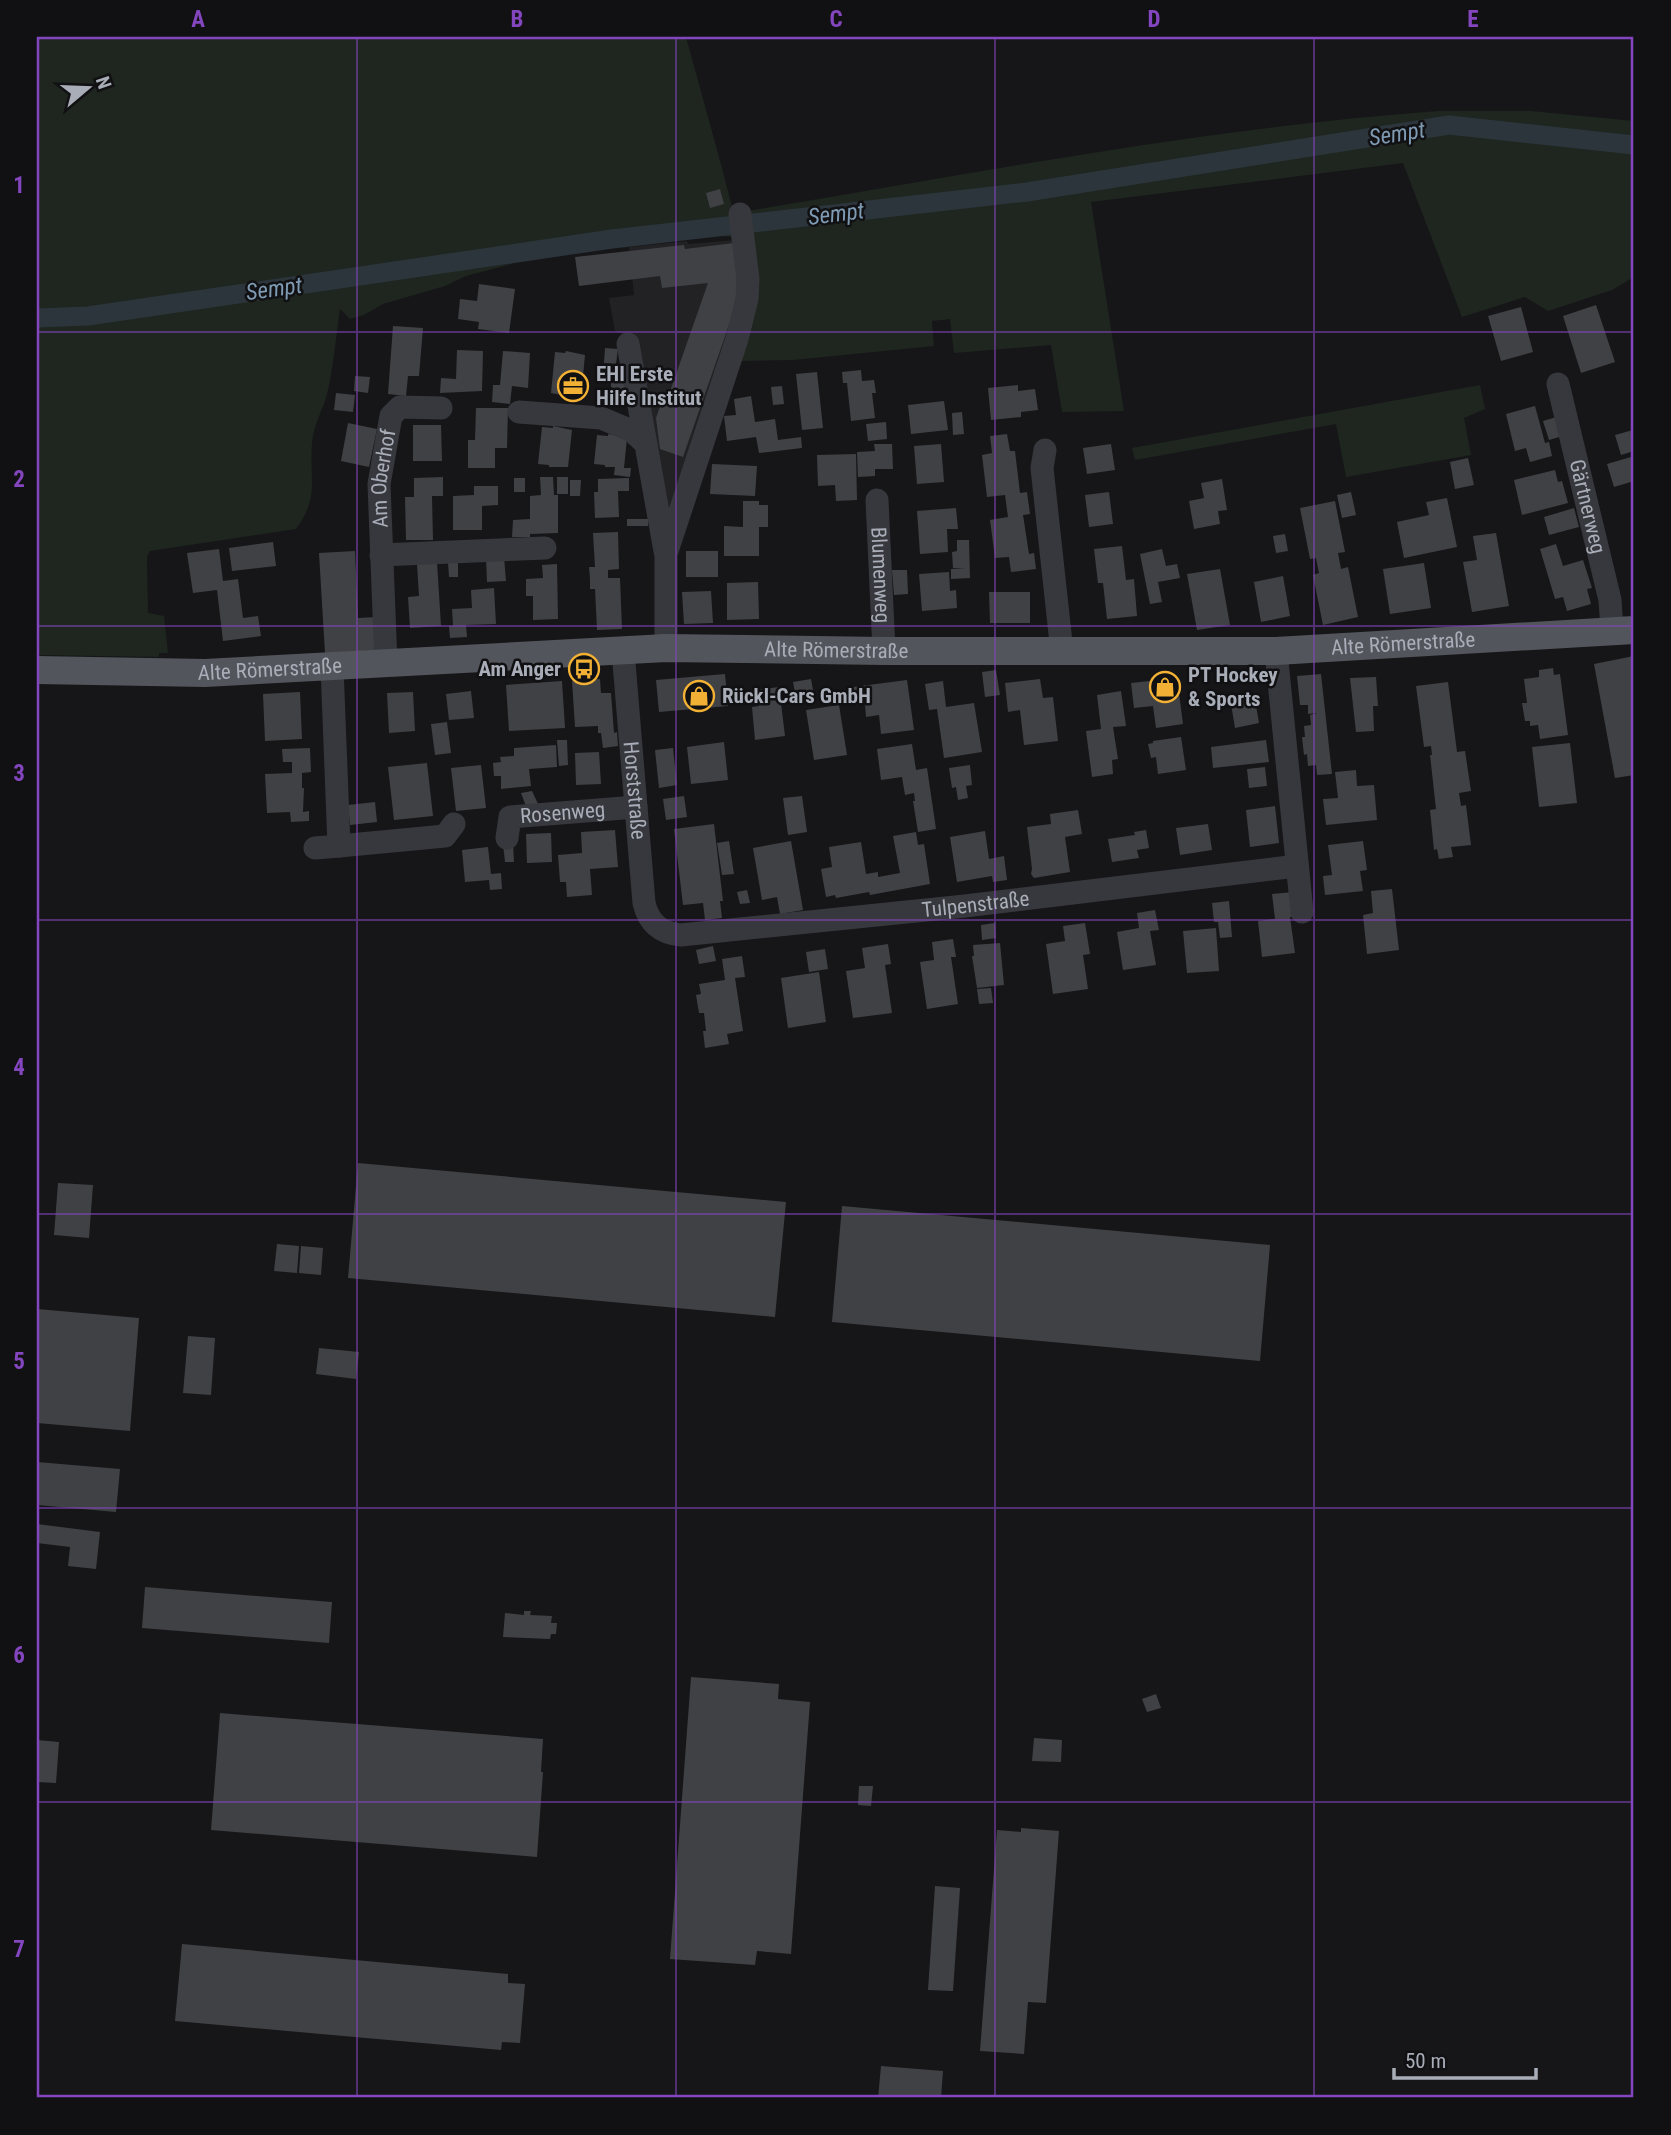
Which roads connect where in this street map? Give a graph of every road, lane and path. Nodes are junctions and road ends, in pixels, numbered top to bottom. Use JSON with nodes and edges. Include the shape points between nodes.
{"nodes":[{"id":1,"x":740,"y":214,"type":"dead end"},
{"id":2,"x":628,"y":344,"type":"dead end"},
{"id":3,"x":1558,"y":384,"type":"dead end"},
{"id":4,"x":441,"y":408,"type":"dead end"},
{"id":5,"x":519,"y":412,"type":"dead end"},
{"id":6,"x":646,"y":444,"type":"junction"},
{"id":7,"x":1045,"y":450,"type":"dead end"},
{"id":8,"x":877,"y":500,"type":"dead end"},
{"id":9,"x":545,"y":548,"type":"dead end"},
{"id":10,"x":666,"y":554,"type":"junction"},
{"id":11,"x":381,"y":555,"type":"junction"},
{"id":12,"x":1623,"y":630,"type":"edge"},
{"id":13,"x":666,"y":648,"type":"junction"},
{"id":14,"x":623,"y":651,"type":"junction"},
{"id":15,"x":1276,"y":651,"type":"junction"},
{"id":16,"x":884,"y":652,"type":"junction"},
{"id":17,"x":1062,"y":652,"type":"junction"},
{"id":18,"x":386,"y":664,"type":"junction"},
{"id":19,"x":332,"y":667,"type":"junction"},
{"id":20,"x":37,"y":670,"type":"edge"},
{"id":21,"x":636,"y":807,"type":"junction"},
{"id":22,"x":454,"y":824,"type":"dead end"},
{"id":23,"x":507,"y":838,"type":"dead end"},
{"id":24,"x":339,"y":846,"type":"junction"},
{"id":25,"x":315,"y":848,"type":"dead end"},
{"id":26,"x":1297,"y":866,"type":"junction"},
{"id":27,"x":1302,"y":912,"type":"dead end"},
{"id":28,"x":656,"y":927,"type":"joint"}],
"edges":[{"from":1,"to":10,"type":"street","via":[[748,279],[745,310]]},
{"from":2,"to":6,"type":"street"},
{"from":3,"to":12,"type":"street","name":"Gärtnerweg","via":[[1610,600]]},
{"from":4,"to":11,"type":"street","name":"Am Oberhof","via":[[400,407],[391,416],[379,484]]},
{"from":5,"to":6,"type":"street","via":[[601,418],[632,431]]},
{"from":6,"to":10,"type":"street"},
{"from":7,"to":17,"type":"street","via":[[1042,468]]},
{"from":8,"to":16,"type":"street","name":"Blumenweg"},
{"from":9,"to":11,"type":"street","name":"Am Oberhof"},
{"from":10,"to":13,"type":"street"},
{"from":11,"to":18,"type":"street","name":"Am Oberhof"},
{"from":12,"to":15,"type":"main road","name":"Alte Römerstraße"},
{"from":13,"to":14,"type":"main road","name":"Alte Römerstraße"},
{"from":13,"to":16,"type":"main road","name":"Alte Römerstraße"},
{"from":14,"to":18,"type":"main road","name":"Alte Römerstraße"},
{"from":14,"to":21,"type":"street","name":"Horststraße"},
{"from":15,"to":17,"type":"main road","name":"Alte Römerstraße"},
{"from":15,"to":26,"type":"street"},
{"from":16,"to":17,"type":"main road","name":"Alte Römerstraße"},
{"from":18,"to":19,"type":"main road","name":"Alte Römerstraße"},
{"from":19,"to":20,"type":"main road","name":"Alte Römerstraße","via":[[205,673]]},
{"from":19,"to":24,"type":"street"},
{"from":21,"to":23,"type":"street","name":"Rosenweg","via":[[510,817]]},
{"from":21,"to":28,"type":"street","name":"Horststraße","via":[[644,903]]},
{"from":22,"to":24,"type":"street","via":[[445,836]]},
{"from":24,"to":25,"type":"street"},
{"from":26,"to":27,"type":"street"},
{"from":26,"to":28,"type":"street","name":"Tulpenstraße","via":[[681,935]]}]}
